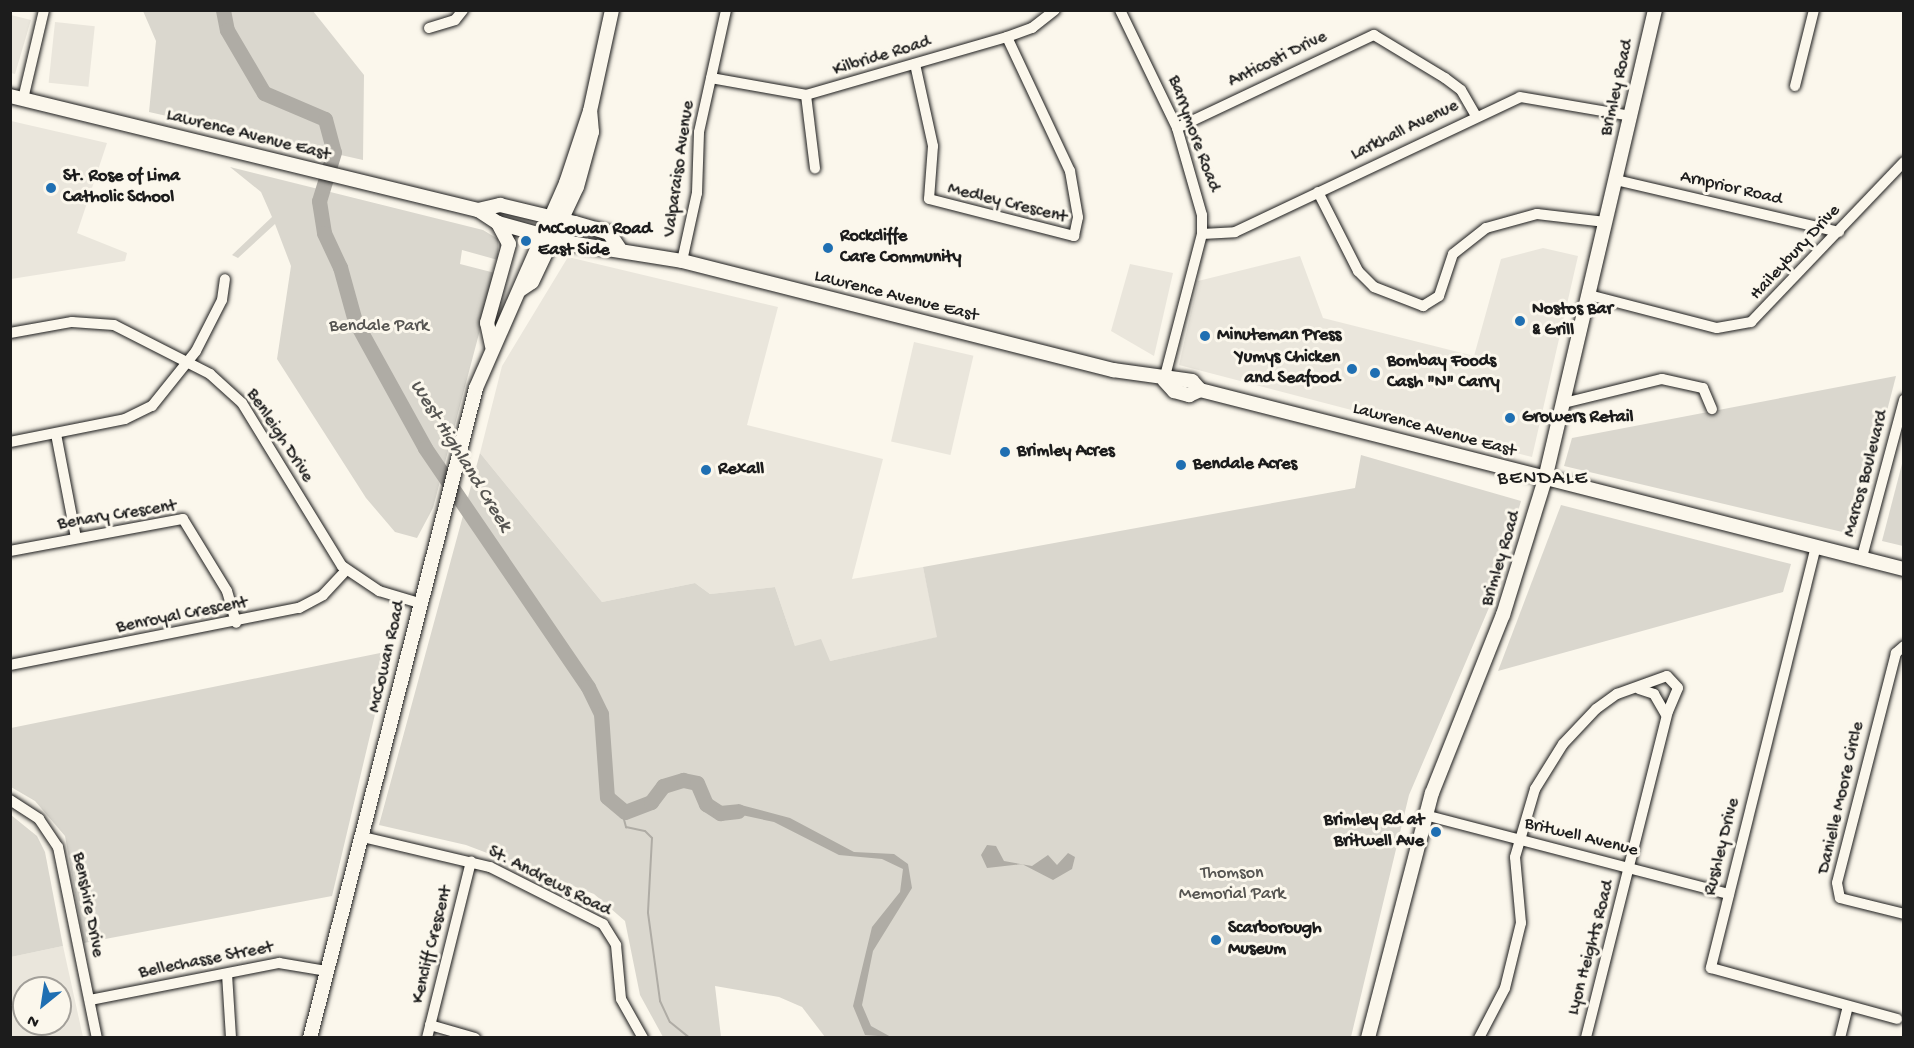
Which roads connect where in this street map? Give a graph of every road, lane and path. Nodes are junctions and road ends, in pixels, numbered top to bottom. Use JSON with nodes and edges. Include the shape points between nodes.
{"nodes":[{"id":1,"x":44,"y":10,"type":"edge"},
{"id":2,"x":463,"y":10,"type":"edge"},
{"id":3,"x":612,"y":10,"type":"edge"},
{"id":4,"x":726,"y":10,"type":"edge"},
{"id":5,"x":1054,"y":10,"type":"edge"},
{"id":6,"x":1120,"y":10,"type":"edge"},
{"id":7,"x":1655,"y":10,"type":"edge"},
{"id":8,"x":1814,"y":10,"type":"edge"},
{"id":9,"x":429,"y":27,"type":"dead end"},
{"id":10,"x":1007,"y":37,"type":"junction"},
{"id":11,"x":915,"y":64,"type":"junction"},
{"id":12,"x":711,"y":78,"type":"junction"},
{"id":13,"x":1795,"y":86,"type":"dead end"},
{"id":14,"x":806,"y":95,"type":"junction"},
{"id":15,"x":17,"y":98,"type":"edge"},
{"id":16,"x":1475,"y":114,"type":"junction"},
{"id":17,"x":1630,"y":116,"type":"junction"},
{"id":18,"x":1177,"y":128,"type":"junction"},
{"id":19,"x":1904,"y":162,"type":"edge"},
{"id":20,"x":815,"y":168,"type":"dead end"},
{"id":21,"x":1616,"y":180,"type":"junction"},
{"id":22,"x":1318,"y":192,"type":"junction"},
{"id":23,"x":478,"y":210,"type":"junction"},
{"id":24,"x":558,"y":218,"type":"junction"},
{"id":25,"x":1606,"y":222,"type":"junction"},
{"id":26,"x":498,"y":223,"type":"junction"},
{"id":27,"x":1839,"y":232,"type":"junction"},
{"id":28,"x":1202,"y":234,"type":"junction"},
{"id":29,"x":541,"y":235,"type":"junction"},
{"id":30,"x":556,"y":239,"type":"junction"},
{"id":31,"x":619,"y":248,"type":"junction"},
{"id":32,"x":681,"y":261,"type":"junction"},
{"id":33,"x":225,"y":279,"type":"dead end"},
{"id":34,"x":520,"y":290,"type":"junction"},
{"id":35,"x":1589,"y":296,"type":"junction"},
{"id":36,"x":10,"y":333,"type":"edge"},
{"id":37,"x":492,"y":346,"type":"junction"},
{"id":38,"x":189,"y":361,"type":"junction"},
{"id":39,"x":1164,"y":380,"type":"junction"},
{"id":40,"x":1904,"y":400,"type":"edge"},
{"id":41,"x":1564,"y":403,"type":"junction"},
{"id":42,"x":1712,"y":409,"type":"dead end"},
{"id":43,"x":56,"y":434,"type":"junction"},
{"id":44,"x":10,"y":442,"type":"edge"},
{"id":45,"x":1545,"y":479,"type":"junction"},
{"id":46,"x":76,"y":538,"type":"junction"},
{"id":47,"x":1816,"y":546,"type":"junction"},
{"id":48,"x":10,"y":551,"type":"edge"},
{"id":49,"x":1862,"y":557,"type":"junction"},
{"id":50,"x":1904,"y":569,"type":"edge"},
{"id":51,"x":346,"y":570,"type":"junction"},
{"id":52,"x":419,"y":603,"type":"junction"},
{"id":53,"x":236,"y":623,"type":"junction"},
{"id":54,"x":1904,"y":646,"type":"edge"},
{"id":55,"x":10,"y":665,"type":"edge"},
{"id":56,"x":1638,"y":689,"type":"junction"},
{"id":57,"x":1667,"y":717,"type":"junction"},
{"id":58,"x":10,"y":800,"type":"edge"},
{"id":59,"x":1425,"y":815,"type":"junction"},
{"id":60,"x":363,"y":837,"type":"junction"},
{"id":61,"x":1520,"y":840,"type":"junction"},
{"id":62,"x":471,"y":861,"type":"junction"},
{"id":63,"x":1630,"y":867,"type":"junction"},
{"id":64,"x":1729,"y":894,"type":"junction"},
{"id":65,"x":1904,"y":914,"type":"edge"},
{"id":66,"x":327,"y":971,"type":"junction"},
{"id":67,"x":227,"y":974,"type":"junction"},
{"id":68,"x":90,"y":1000,"type":"junction"},
{"id":69,"x":1848,"y":1006,"type":"junction"},
{"id":70,"x":1897,"y":1018,"type":"dead end"},
{"id":71,"x":430,"y":1025,"type":"junction"},
{"id":72,"x":642,"y":1037,"type":"edge"},
{"id":73,"x":97,"y":1038,"type":"edge"},
{"id":74,"x":231,"y":1038,"type":"edge"},
{"id":75,"x":310,"y":1038,"type":"edge"},
{"id":76,"x":427,"y":1038,"type":"edge"},
{"id":77,"x":475,"y":1038,"type":"edge"},
{"id":78,"x":1368,"y":1038,"type":"edge"},
{"id":79,"x":1479,"y":1038,"type":"edge"},
{"id":80,"x":1586,"y":1038,"type":"edge"},
{"id":81,"x":1840,"y":1038,"type":"edge"}],
"edges":[{"from":1,"to":15,"type":"street"},
{"from":2,"to":9,"type":"street","via":[[455,20]]},
{"from":3,"to":24,"type":"main road","name":"McCowan Road","via":[[590,111]]},
{"from":4,"to":12,"type":"street","name":"Valparaiso Avenue"},
{"from":5,"to":10,"type":"street","name":"Kilbride Road","via":[[1032,28]]},
{"from":6,"to":18,"type":"street","name":"Barrymore Road"},
{"from":7,"to":17,"type":"main road","name":"Brimley Road"},
{"from":8,"to":13,"type":"street"},
{"from":10,"to":11,"type":"street","name":"Kilbride Road"},
{"from":10,"to":11,"type":"street","name":"Medley Crescent","via":[[1070,171],[1078,217],[1074,236],[929,199],[932,135]]},
{"from":11,"to":14,"type":"street","name":"Kilbride Road"},
{"from":12,"to":14,"type":"street","name":"Kilbride Road"},
{"from":12,"to":32,"type":"street","name":"Valparaiso Avenue"},
{"from":14,"to":20,"type":"street"},
{"from":15,"to":23,"type":"main road","name":"Lawrence Avenue East"},
{"from":16,"to":17,"type":"street","name":"Larkhall Avenue","via":[[1533,96]]},
{"from":16,"to":18,"type":"street","name":"Anticosti Drive","via":[[1461,90],[1374,35]]},
{"from":16,"to":22,"type":"street","name":"Larkhall Avenue"},
{"from":17,"to":21,"type":"main road","name":"Brimley Road"},
{"from":18,"to":28,"type":"street","name":"Barrymore Road","via":[[1199,195]]},
{"from":19,"to":27,"type":"street","name":"Haileybury Drive"},
{"from":21,"to":25,"type":"main road","name":"Brimley Road"},
{"from":21,"to":27,"type":"street","name":"Arnprior Road"},
{"from":22,"to":25,"type":"street","via":[[1358,271],[1374,287],[1424,306],[1439,296],[1453,254],[1486,228],[1537,214]]},
{"from":22,"to":28,"type":"street","name":"Larkhall Avenue","via":[[1235,232]]},
{"from":23,"to":24,"type":"main road","name":"Lawrence Avenue East","via":[[500,205]]},
{"from":23,"to":26,"type":"main road","name":"Lawrence Avenue East"},
{"from":24,"to":29,"type":"main road","name":"McCowan Road"},
{"from":24,"to":30,"type":"main road","name":"McCowan Road"},
{"from":24,"to":31,"type":"main road","name":"Lawrence Avenue East","via":[[609,233]]},
{"from":25,"to":35,"type":"main road","name":"Brimley Road"},
{"from":26,"to":29,"type":"main road","name":"Lawrence Avenue East"},
{"from":26,"to":37,"type":"main road","via":[[509,244],[487,323]]},
{"from":27,"to":35,"type":"street","name":"Haileybury Drive","via":[[1764,313],[1735,327],[1697,324]]},
{"from":28,"to":39,"type":"street","name":"Barrymore Road"},
{"from":29,"to":30,"type":"main road","name":"Lawrence Avenue East"},
{"from":29,"to":34,"type":"main road","name":"McCowan Road","via":[[521,276]]},
{"from":30,"to":31,"type":"main road","name":"Lawrence Avenue East","via":[[603,250]]},
{"from":30,"to":34,"type":"main road","name":"McCowan Road","via":[[532,282]]},
{"from":31,"to":32,"type":"main road","name":"Lawrence Avenue East"},
{"from":32,"to":39,"type":"main road","name":"Lawrence Avenue East"},
{"from":33,"to":38,"type":"street","via":[[222,300]]},
{"from":34,"to":37,"type":"main road","name":"McCowan Road"},
{"from":35,"to":41,"type":"main road","name":"Brimley Road"},
{"from":36,"to":38,"type":"street","name":"Benleigh Drive","via":[[95,322],[127,330]]},
{"from":37,"to":52,"type":"main road","name":"McCowan Road","via":[[454,468]]},
{"from":38,"to":43,"type":"street","via":[[141,414]]},
{"from":38,"to":51,"type":"street","name":"Benleigh Drive","via":[[242,403]]},
{"from":39,"to":45,"type":"main road","name":"Lawrence Avenue East","via":[[1174,391],[1189,395],[1200,390]]},
{"from":40,"to":49,"type":"street","name":"Marcos Boulevard"},
{"from":41,"to":42,"type":"street","via":[[1662,379],[1703,388]]},
{"from":41,"to":45,"type":"main road","name":"Brimley Road"},
{"from":43,"to":44,"type":"street"},
{"from":43,"to":46,"type":"street"},
{"from":45,"to":47,"type":"main road","name":"Lawrence Avenue East"},
{"from":45,"to":59,"type":"main road","name":"Brimley Road","via":[[1503,615]]},
{"from":46,"to":48,"type":"street","name":"Benary Crescent"},
{"from":46,"to":53,"type":"street","name":"Benary Crescent","via":[[183,519],[227,591]]},
{"from":47,"to":49,"type":"main road","name":"Lawrence Avenue East"},
{"from":47,"to":64,"type":"street","name":"Rushley Drive"},
{"from":49,"to":50,"type":"main road","name":"Lawrence Avenue East"},
{"from":51,"to":52,"type":"street","name":"Benleigh Drive","via":[[379,591]]},
{"from":51,"to":53,"type":"street","name":"Benroyal Crescent","via":[[307,606]]},
{"from":52,"to":60,"type":"main road","name":"McCowan Road"},
{"from":53,"to":55,"type":"street","name":"Benroyal Crescent"},
{"from":54,"to":65,"type":"street","name":"Danielle Moore Circle","via":[[1896,653],[1837,883],[1840,898]]},
{"from":56,"to":57,"type":"street","via":[[1660,700]]},
{"from":56,"to":57,"type":"street","name":"Lyon Heights Road","via":[[1667,676],[1675,680],[1678,688]]},
{"from":56,"to":61,"type":"street","via":[[1606,701],[1563,744],[1535,789]]},
{"from":57,"to":63,"type":"street","name":"Lyon Heights Road"},
{"from":58,"to":68,"type":"street","name":"Benshire Drive","via":[[39,819],[58,847]]},
{"from":59,"to":61,"type":"street","name":"Britwell Avenue"},
{"from":59,"to":78,"type":"main road","name":"Brimley Road"},
{"from":60,"to":62,"type":"street","name":"St. Andrews Road"},
{"from":60,"to":66,"type":"main road","name":"McCowan Road"},
{"from":61,"to":63,"type":"street","name":"Britwell Avenue"},
{"from":61,"to":79,"type":"street","via":[[1515,871],[1522,914],[1504,988]]},
{"from":62,"to":71,"type":"street","name":"Kencliff Crescent"},
{"from":62,"to":72,"type":"street","name":"St. Andrews Road","via":[[603,924],[616,945],[621,999]]},
{"from":63,"to":64,"type":"street","name":"Britwell Avenue"},
{"from":63,"to":80,"type":"street","name":"Lyon Heights Road"},
{"from":64,"to":69,"type":"street","name":"Rushley Drive","via":[[1710,961],[1716,973]]},
{"from":66,"to":67,"type":"street","name":"Bellechasse Street","via":[[290,962]]},
{"from":66,"to":75,"type":"main road","name":"McCowan Road"},
{"from":67,"to":68,"type":"street","name":"Bellechasse Street"},
{"from":67,"to":74,"type":"street"},
{"from":68,"to":73,"type":"street","name":"Benshire Drive"},
{"from":69,"to":70,"type":"street","name":"Rushley Drive"},
{"from":69,"to":81,"type":"street"},
{"from":71,"to":76,"type":"street","name":"Kencliff Crescent"},
{"from":71,"to":77,"type":"street"}]}
